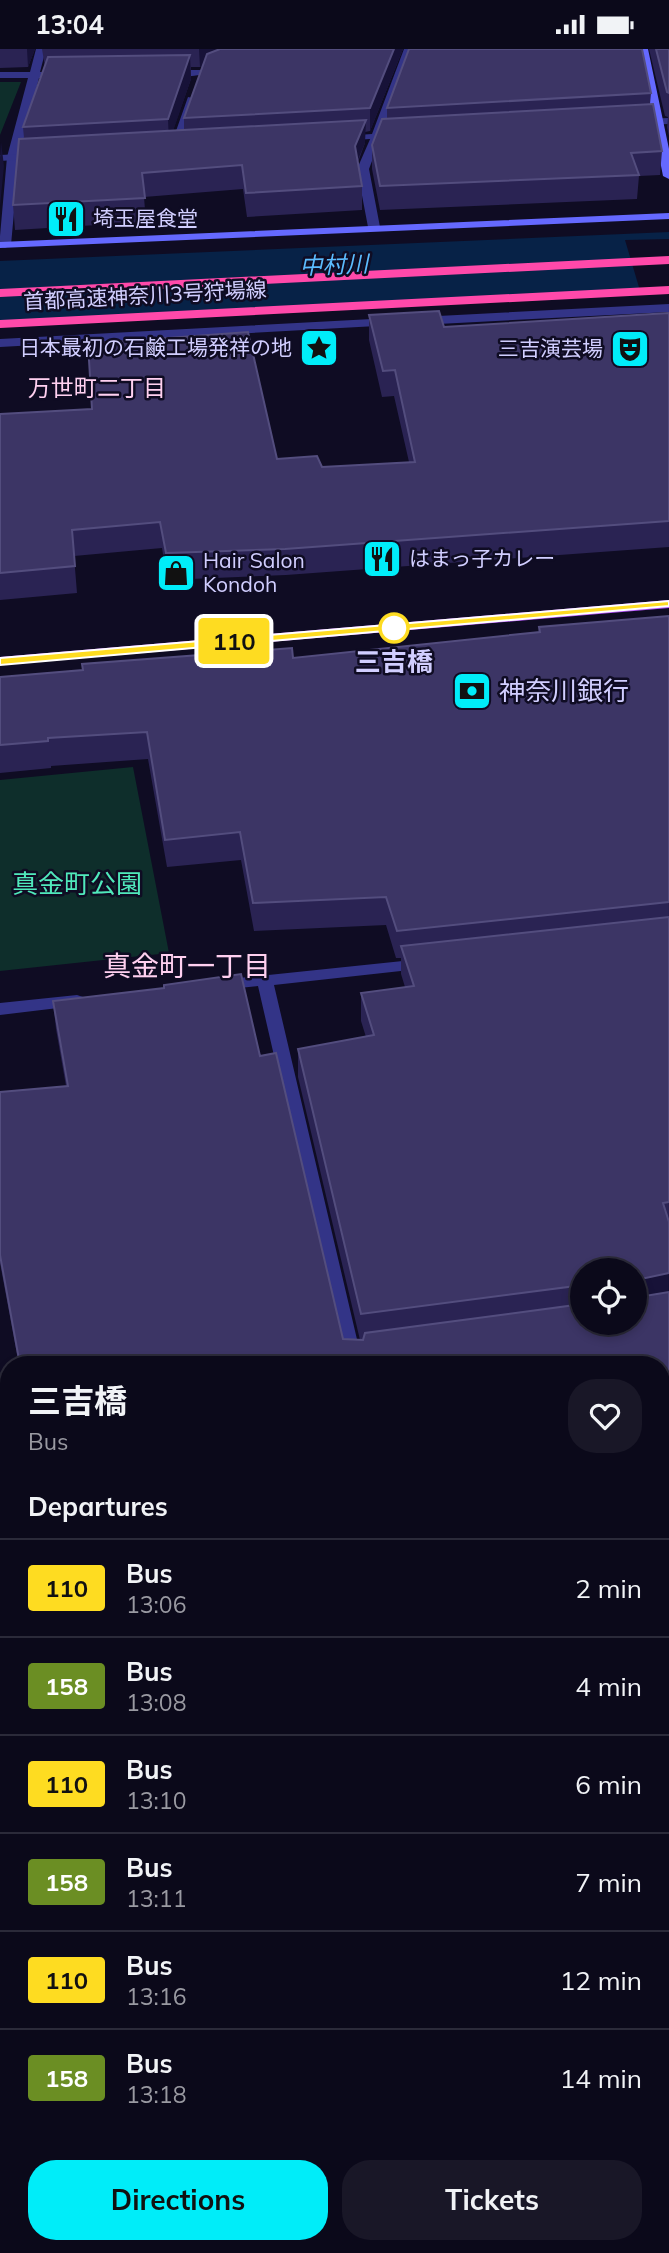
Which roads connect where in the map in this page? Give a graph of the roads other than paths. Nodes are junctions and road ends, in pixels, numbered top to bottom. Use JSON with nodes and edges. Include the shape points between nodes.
{"nodes":[{"id":1,"x":41,"y":49,"type":"edge"},
{"id":2,"x":266,"y":49,"type":"edge"},
{"id":3,"x":410,"y":49,"type":"edge"},
{"id":4,"x":643,"y":49,"type":"edge"},
{"id":5,"x":160,"y":73,"type":"edge"},
{"id":6,"x":201,"y":73,"type":"junction"},
{"id":7,"x":76,"y":74,"type":"edge"},
{"id":8,"x":0,"y":75,"type":"edge"},
{"id":9,"x":34,"y":75,"type":"junction"},
{"id":10,"x":664,"y":121,"type":"edge"},
{"id":11,"x":633,"y":123,"type":"edge"},
{"id":12,"x":417,"y":134,"type":"edge"},
{"id":13,"x":376,"y":137,"type":"junction"},
{"id":14,"x":323,"y":140,"type":"edge"},
{"id":15,"x":188,"y":147,"type":"edge"},
{"id":16,"x":175,"y":148,"type":"junction"},
{"id":17,"x":161,"y":149,"type":"edge"},
{"id":18,"x":53,"y":155,"type":"edge"},
{"id":19,"x":13,"y":157,"type":"junction"},
{"id":20,"x":0,"y":158,"type":"edge"},
{"id":21,"x":669,"y":176,"type":"edge"},
{"id":22,"x":669,"y":216,"type":"edge"},
{"id":23,"x":374,"y":227,"type":"junction"},
{"id":24,"x":3,"y":245,"type":"edge"},
{"id":25,"x":669,"y":260,"type":"edge"},
{"id":26,"x":669,"y":290,"type":"edge"},
{"id":27,"x":0,"y":293,"type":"edge"},
{"id":28,"x":669,"y":309,"type":"edge"},
{"id":29,"x":0,"y":324,"type":"edge"},
{"id":30,"x":0,"y":343,"type":"edge"},
{"id":31,"x":669,"y":604,"type":"edge"},
{"id":32,"x":0,"y":661,"type":"edge"},
{"id":33,"x":440,"y":962,"type":"edge"},
{"id":34,"x":265,"y":981,"type":"junction"},
{"id":35,"x":199,"y":988,"type":"edge"},
{"id":36,"x":93,"y":999,"type":"edge"},
{"id":37,"x":0,"y":1009,"type":"edge"},
{"id":38,"x":356,"y":1356,"type":"edge"}],
"edges":[{"from":1,"to":9,"type":"street"},
{"from":2,"to":6,"type":"street"},
{"from":3,"to":13,"type":"street"},
{"from":4,"to":10,"type":"street"},
{"from":5,"to":6,"type":"street"},
{"from":6,"to":16,"type":"street"},
{"from":7,"to":9,"type":"street"},
{"from":8,"to":9,"type":"street"},
{"from":9,"to":19,"type":"street"},
{"from":10,"to":11,"type":"street"},
{"from":10,"to":21,"type":"street"},
{"from":12,"to":13,"type":"street"},
{"from":13,"to":14,"type":"street"},
{"from":13,"to":23,"type":"street","via":[[363,169]]},
{"from":15,"to":16,"type":"street"},
{"from":16,"to":17,"type":"street"},
{"from":18,"to":19,"type":"street"},
{"from":19,"to":20,"type":"street"},
{"from":19,"to":24,"type":"street"},
{"from":22,"to":23,"type":"street"},
{"from":23,"to":24,"type":"street"},
{"from":25,"to":27,"type":"highway","name":"首都高速神奈川3号狩場線"},
{"from":26,"to":29,"type":"highway","name":"首都高速神奈川3号狩場線"},
{"from":28,"to":30,"type":"street"},
{"from":31,"to":32,"type":"main road"},
{"from":33,"to":34,"type":"street"},
{"from":34,"to":35,"type":"street"},
{"from":34,"to":38,"type":"street"},
{"from":36,"to":37,"type":"street"}]}
